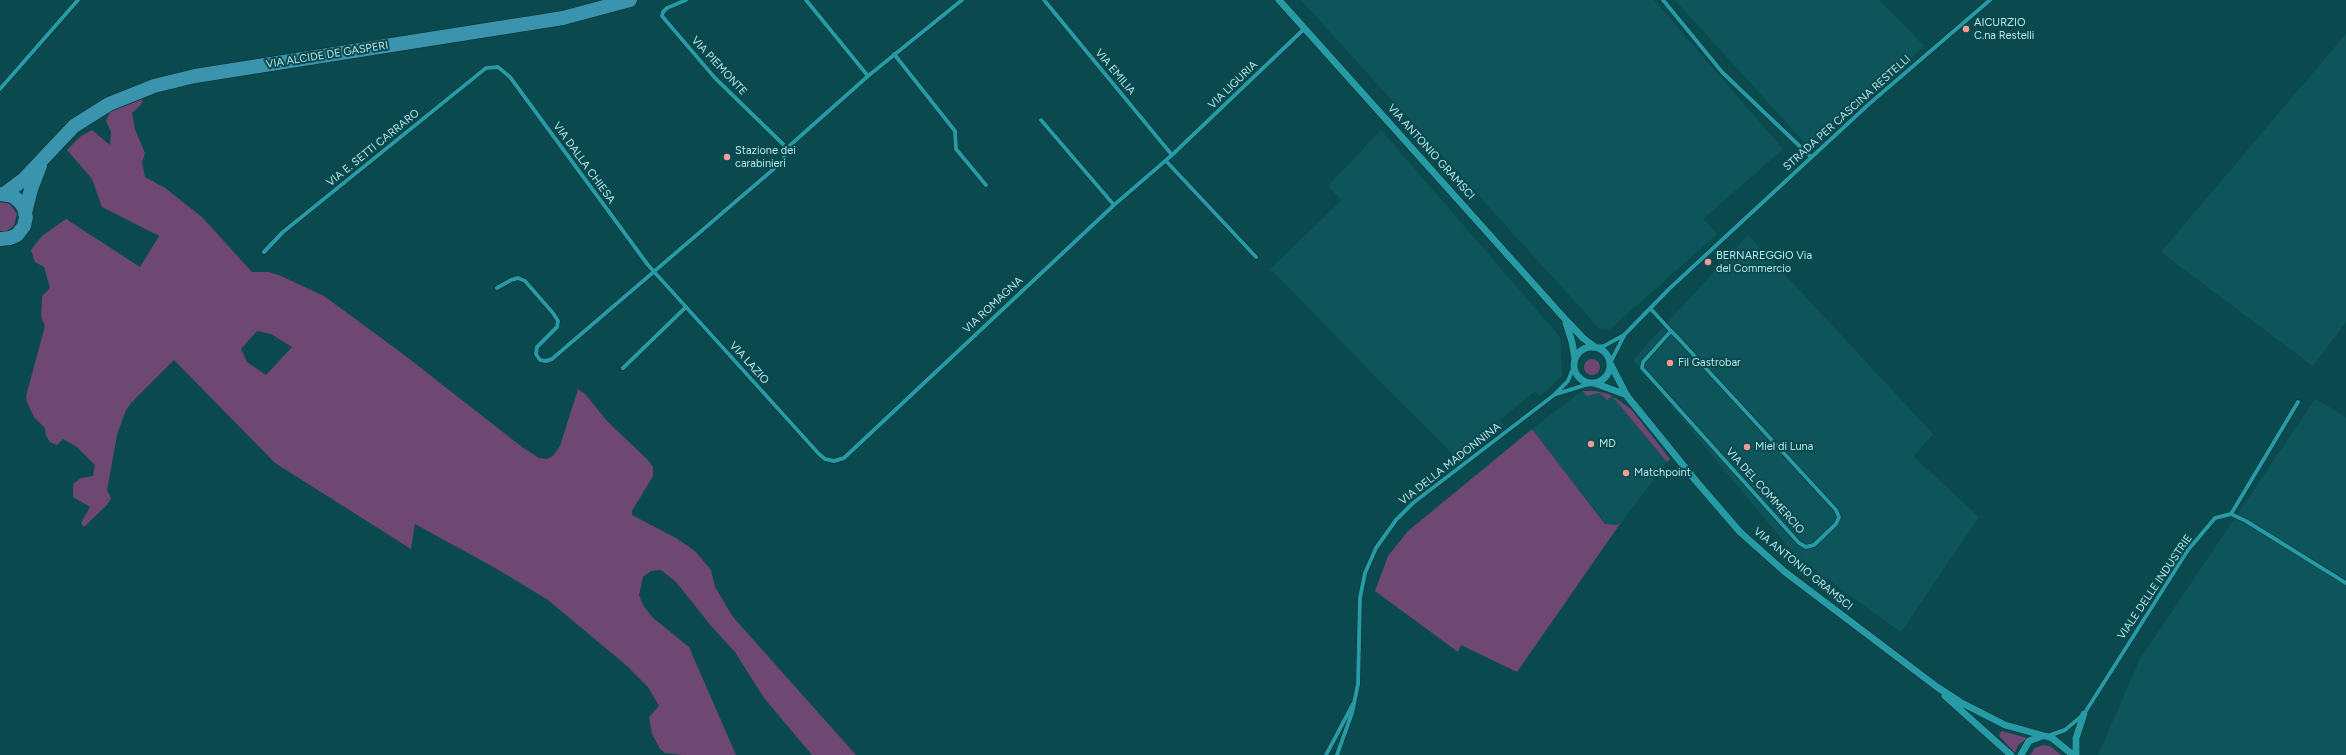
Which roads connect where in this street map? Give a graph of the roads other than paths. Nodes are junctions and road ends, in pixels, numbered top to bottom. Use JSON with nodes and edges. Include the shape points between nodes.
{"nodes":[{"id":1,"x":78,"y":0,"type":"edge"},
{"id":2,"x":630,"y":0,"type":"edge"},
{"id":3,"x":686,"y":0,"type":"edge"},
{"id":4,"x":806,"y":0,"type":"edge"},
{"id":5,"x":962,"y":0,"type":"edge"},
{"id":6,"x":1044,"y":0,"type":"edge"},
{"id":7,"x":1279,"y":0,"type":"edge"},
{"id":8,"x":1663,"y":0,"type":"edge"},
{"id":9,"x":1990,"y":0,"type":"edge"},
{"id":10,"x":1306,"y":28,"type":"junction"},
{"id":11,"x":894,"y":54,"type":"junction"},
{"id":12,"x":498,"y":67,"type":"joint"},
{"id":13,"x":868,"y":76,"type":"junction"},
{"id":14,"x":0,"y":89,"type":"edge"},
{"id":15,"x":1041,"y":120,"type":"dead end"},
{"id":16,"x":787,"y":148,"type":"junction"},
{"id":17,"x":1172,"y":155,"type":"junction"},
{"id":18,"x":44,"y":156,"type":"junction"},
{"id":19,"x":1811,"y":157,"type":"junction"},
{"id":20,"x":1166,"y":161,"type":"junction"},
{"id":21,"x":986,"y":185,"type":"dead end"},
{"id":22,"x":2,"y":194,"type":"edge"},
{"id":23,"x":1114,"y":205,"type":"junction"},
{"id":24,"x":25,"y":213,"type":"junction"},
{"id":25,"x":2,"y":240,"type":"edge"},
{"id":26,"x":264,"y":252,"type":"dead end"},
{"id":27,"x":1256,"y":257,"type":"dead end"},
{"id":28,"x":654,"y":271,"type":"junction"},
{"id":29,"x":497,"y":288,"type":"dead end"},
{"id":30,"x":686,"y":307,"type":"junction"},
{"id":31,"x":1650,"y":308,"type":"junction"},
{"id":32,"x":1565,"y":319,"type":"junction"},
{"id":33,"x":1671,"y":331,"type":"junction"},
{"id":34,"x":1625,"y":334,"type":"junction"},
{"id":35,"x":1596,"y":347,"type":"junction"},
{"id":36,"x":1575,"y":363,"type":"junction"},
{"id":37,"x":1610,"y":363,"type":"junction"},
{"id":38,"x":623,"y":368,"type":"dead end"},
{"id":39,"x":1592,"y":383,"type":"junction"},
{"id":40,"x":1554,"y":395,"type":"junction"},
{"id":41,"x":1627,"y":396,"type":"junction"},
{"id":42,"x":2298,"y":402,"type":"dead end"},
{"id":43,"x":834,"y":461,"type":"joint"},
{"id":44,"x":2231,"y":514,"type":"junction"},
{"id":45,"x":2346,"y":583,"type":"edge"},
{"id":46,"x":1936,"y":687,"type":"junction"},
{"id":47,"x":1355,"y":700,"type":"junction"},
{"id":48,"x":2084,"y":714,"type":"junction"},
{"id":49,"x":2045,"y":736,"type":"junction"},
{"id":50,"x":1326,"y":755,"type":"edge"},
{"id":51,"x":1337,"y":755,"type":"edge"},
{"id":52,"x":2011,"y":755,"type":"edge"},
{"id":53,"x":2021,"y":755,"type":"edge"},
{"id":54,"x":2074,"y":755,"type":"edge"}],
"edges":[{"from":1,"to":14,"type":"street"},
{"from":2,"to":18,"type":"main road","name":"VIA ALCIDE DE GASPERI","via":[[563,18],[195,76],[154,86],[109,104],[89,116],[74,126]]},
{"from":3,"to":16,"type":"street","name":"VIA PIEMONTE","via":[[668,8],[662,16],[715,78]]},
{"from":4,"to":13,"type":"street"},
{"from":5,"to":11,"type":"street"},
{"from":6,"to":17,"type":"street","name":"VIA EMILIA"},
{"from":7,"to":10,"type":"street","name":"VIA ANTONIO GRAMSCI"},
{"from":8,"to":19,"type":"street","via":[[1722,72]]},
{"from":9,"to":19,"type":"street","name":"STRADA PER CASCINA RESTELLI","via":[[1908,69]]},
{"from":10,"to":17,"type":"street","name":"VIA LIGURIA"},
{"from":10,"to":32,"type":"street","name":"VIA ANTONIO GRAMSCI"},
{"from":11,"to":13,"type":"street"},
{"from":11,"to":21,"type":"street","via":[[955,131],[956,149]]},
{"from":12,"to":26,"type":"street","name":"VIA E. SETTI CARRARO","via":[[486,68],[284,232]]},
{"from":12,"to":28,"type":"street","name":"VIA DALLA CHIESA","via":[[510,77]]},
{"from":13,"to":16,"type":"street"},
{"from":15,"to":23,"type":"street"},
{"from":16,"to":28,"type":"street","via":[[783,161]]},
{"from":17,"to":20,"type":"street","name":"VIA ROMAGNA"},
{"from":18,"to":22,"type":"main road","name":"VIA ALCIDE DE GASPERI","via":[[23,180]]},
{"from":18,"to":24,"type":"main road","name":"VIA ALCIDE DE GASPERI"},
{"from":19,"to":31,"type":"street","name":"STRADA PER CASCINA RESTELLI"},
{"from":20,"to":23,"type":"street","name":"VIA ROMAGNA"},
{"from":20,"to":27,"type":"street"},
{"from":22,"to":24,"type":"main road","via":[[20,201]]},
{"from":23,"to":43,"type":"street","name":"VIA ROMAGNA","via":[[844,458]]},
{"from":24,"to":25,"type":"main road","name":"VIA ALCIDE DE GASPERI","via":[[22,229],[16,235]]},
{"from":28,"to":29,"type":"street","via":[[552,359],[546,361],[540,360],[536,354],[537,347],[555,331],[558,321],[556,317],[525,281],[518,278]]},
{"from":28,"to":30,"type":"street","name":"VIA LAZIO"},
{"from":30,"to":38,"type":"street"},
{"from":30,"to":43,"type":"street","name":"VIA LAZIO","via":[[819,454]]},
{"from":31,"to":33,"type":"street","name":"VIA DEL COMMERCIO"},
{"from":31,"to":34,"type":"street"},
{"from":32,"to":35,"type":"street","name":"VIA ANTONIO GRAMSCI","via":[[1582,338]]},
{"from":32,"to":36,"type":"street","name":"VIA ANTONIO GRAMSCI"},
{"from":33,"to":33,"type":"street","name":"VIA DEL COMMERCIO","via":[[1643,362],[1642,368],[1799,543],[1806,547],[1814,545],[1836,524],[1839,517],[1836,510]]},
{"from":34,"to":35,"type":"street","via":[[1604,346]]},
{"from":34,"to":37,"type":"street"},
{"from":35,"to":36,"type":"street","via":[[1582,350]]},
{"from":35,"to":37,"type":"street","via":[[1605,352]]},
{"from":36,"to":39,"type":"street","via":[[1580,378]]},
{"from":36,"to":40,"type":"street","name":"VIA DELLA MADONNINA","via":[[1568,381]]},
{"from":37,"to":39,"type":"street","via":[[1605,377]]},
{"from":37,"to":41,"type":"street","name":"VIA ANTONIO GRAMSCI"},
{"from":39,"to":40,"type":"street","name":"VIA DELLA MADONNINA"},
{"from":39,"to":41,"type":"street","name":"VIA ANTONIO GRAMSCI"},
{"from":40,"to":47,"type":"street","name":"VIA DELLA MADONNINA","via":[[1412,503],[1380,540],[1368,565],[1362,589]]},
{"from":41,"to":46,"type":"street","name":"VIA ANTONIO GRAMSCI","via":[[1740,532],[1786,572]]},
{"from":42,"to":44,"type":"street"},
{"from":44,"to":45,"type":"street"},
{"from":44,"to":48,"type":"street","name":"VIALE DELLE INDUSTRIE","via":[[2215,518],[2188,550]]},
{"from":46,"to":49,"type":"street","via":[[2005,725]]},
{"from":46,"to":52,"type":"street","via":[[1957,709]]},
{"from":47,"to":50,"type":"street","name":"VIA DELLA MADONNINA"},
{"from":47,"to":51,"type":"street","name":"VIA DELLA MADONNINA","via":[[1349,727]]},
{"from":48,"to":49,"type":"street","name":"VIALE DELLE INDUSTRIE","via":[[2065,730]]},
{"from":48,"to":54,"type":"street","via":[[2076,738]]},
{"from":49,"to":53,"type":"street","via":[[2029,741]]},
{"from":49,"to":54,"type":"street"}]}
